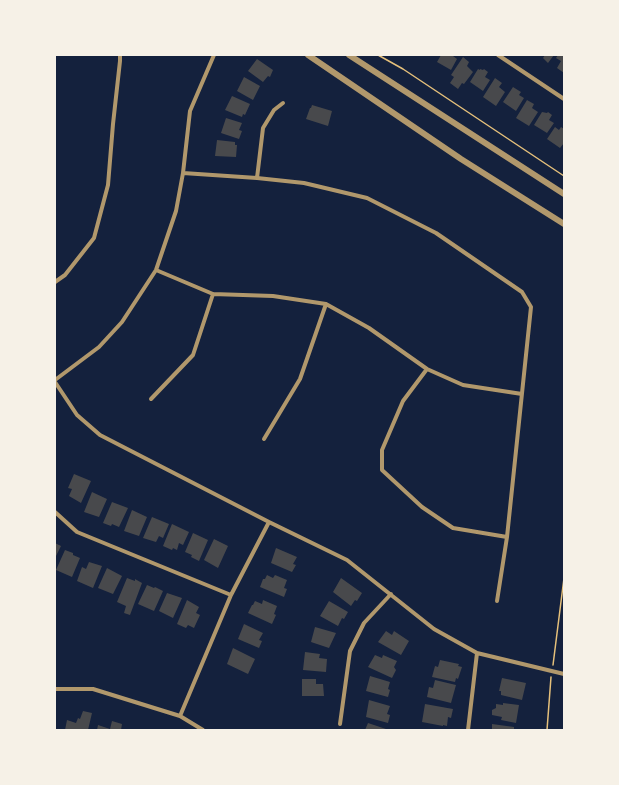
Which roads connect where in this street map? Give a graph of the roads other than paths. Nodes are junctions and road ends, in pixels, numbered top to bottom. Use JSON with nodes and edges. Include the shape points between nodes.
{"nodes":[{"id":1,"x":120,"y":55,"type":"edge"},
{"id":2,"x":214,"y":55,"type":"edge"},
{"id":3,"x":308,"y":55,"type":"edge"},
{"id":4,"x":349,"y":55,"type":"edge"},
{"id":5,"x":498,"y":55,"type":"edge"},
{"id":6,"x":564,"y":99,"type":"edge"},
{"id":7,"x":283,"y":103,"type":"dead end"},
{"id":8,"x":182,"y":173,"type":"junction"},
{"id":9,"x":257,"y":178,"type":"junction"},
{"id":10,"x":564,"y":194,"type":"edge"},
{"id":11,"x":564,"y":224,"type":"edge"},
{"id":12,"x":156,"y":270,"type":"junction"},
{"id":13,"x":55,"y":282,"type":"edge"},
{"id":14,"x":213,"y":294,"type":"junction"},
{"id":15,"x":326,"y":304,"type":"junction"},
{"id":16,"x":427,"y":369,"type":"junction"},
{"id":17,"x":55,"y":381,"type":"edge"},
{"id":18,"x":522,"y":394,"type":"junction"},
{"id":19,"x":151,"y":399,"type":"dead end"},
{"id":20,"x":264,"y":439,"type":"dead end"},
{"id":21,"x":55,"y":512,"type":"edge"},
{"id":22,"x":269,"y":522,"type":"junction"},
{"id":23,"x":507,"y":537,"type":"junction"},
{"id":24,"x":391,"y":594,"type":"junction"},
{"id":25,"x":231,"y":595,"type":"junction"},
{"id":26,"x":497,"y":601,"type":"dead end"},
{"id":27,"x":477,"y":653,"type":"junction"},
{"id":28,"x":564,"y":674,"type":"edge"},
{"id":29,"x":55,"y":689,"type":"edge"},
{"id":30,"x":180,"y":716,"type":"junction"},
{"id":31,"x":340,"y":724,"type":"dead end"},
{"id":32,"x":203,"y":730,"type":"edge"},
{"id":33,"x":468,"y":730,"type":"edge"}],
"edges":[{"from":1,"to":13,"type":"street","via":[[108,185],[94,238],[65,275]]},
{"from":2,"to":8,"type":"street","via":[[190,111]]},
{"from":3,"to":11,"type":"street","via":[[460,159]]},
{"from":4,"to":10,"type":"street"},
{"from":5,"to":6,"type":"street"},
{"from":7,"to":9,"type":"street","via":[[274,110],[263,128]]},
{"from":8,"to":9,"type":"street"},
{"from":8,"to":12,"type":"street","via":[[176,211]]},
{"from":9,"to":18,"type":"street","via":[[304,183],[367,198],[436,233],[522,292],[530,307]]},
{"from":12,"to":14,"type":"street"},
{"from":12,"to":17,"type":"street","via":[[122,322],[99,347]]},
{"from":14,"to":15,"type":"street","via":[[273,296]]},
{"from":14,"to":19,"type":"street","via":[[193,355]]},
{"from":15,"to":16,"type":"street","via":[[369,328]]},
{"from":15,"to":20,"type":"street","via":[[300,379]]},
{"from":16,"to":18,"type":"street","via":[[463,385]]},
{"from":16,"to":23,"type":"street","via":[[400,408],[382,450],[382,470],[422,507],[453,528]]},
{"from":17,"to":22,"type":"street","via":[[78,415],[100,435]]},
{"from":18,"to":23,"type":"street"},
{"from":21,"to":25,"type":"street","via":[[77,532]]},
{"from":22,"to":24,"type":"street","via":[[347,560]]},
{"from":22,"to":25,"type":"street"},
{"from":23,"to":26,"type":"street"},
{"from":24,"to":27,"type":"street","via":[[434,629]]},
{"from":24,"to":31,"type":"street","via":[[364,623],[350,651]]},
{"from":25,"to":30,"type":"street"},
{"from":27,"to":28,"type":"street"},
{"from":27,"to":33,"type":"street"},
{"from":29,"to":30,"type":"street","via":[[93,689]]},
{"from":30,"to":32,"type":"street"}]}
